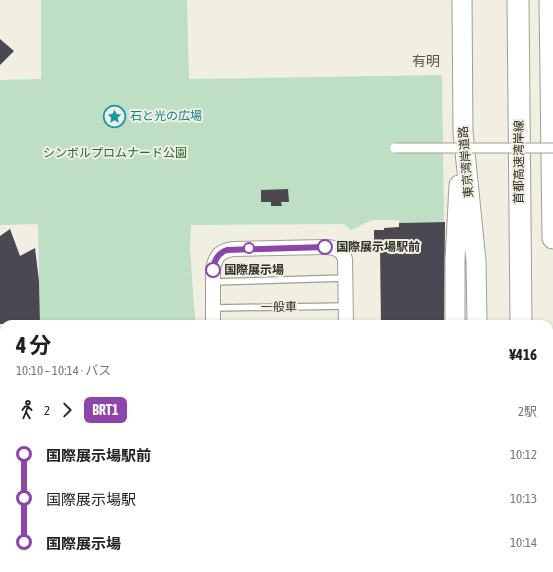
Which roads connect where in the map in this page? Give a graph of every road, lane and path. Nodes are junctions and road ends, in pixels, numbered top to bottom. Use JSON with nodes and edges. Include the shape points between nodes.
{"nodes":[{"id":1,"x":462,"y":0,"type":"edge"},
{"id":2,"x":550,"y":0,"type":"edge"},
{"id":3,"x":518,"y":2,"type":"edge"},
{"id":4,"x":463,"y":132,"type":"junction"},
{"id":5,"x":395,"y":148,"type":"dead end"},
{"id":6,"x":553,"y":148,"type":"edge"},
{"id":7,"x":553,"y":238,"type":"edge"},
{"id":8,"x":345,"y":278,"type":"junction"},
{"id":9,"x":213,"y":282,"type":"junction"},
{"id":10,"x":346,"y":306,"type":"junction"},
{"id":11,"x":213,"y":308,"type":"junction"},
{"id":12,"x":213,"y":320,"type":"edge"},
{"id":13,"x":346,"y":320,"type":"edge"},
{"id":14,"x":455,"y":320,"type":"edge"},
{"id":15,"x":477,"y":320,"type":"edge"},
{"id":16,"x":519,"y":320,"type":"edge"}],
"edges":[{"from":1,"to":4,"type":"highway","name":"東京湾岸道路"},
{"from":2,"to":7,"type":"highway"},
{"from":3,"to":16,"type":"highway","name":"首都高速湾岸線"},
{"from":4,"to":14,"type":"highway","via":[[455,260]]},
{"from":4,"to":15,"type":"highway","name":"東京湾岸道路","via":[[476,260]]},
{"from":5,"to":6,"type":"street","bridge":true},
{"from":8,"to":9,"type":"lane"},
{"from":8,"to":9,"type":"street","via":[[345,259],[342,253],[330,247],[248,248],[227,250],[219,254],[214,263]]},
{"from":8,"to":10,"type":"street"},
{"from":9,"to":11,"type":"street"},
{"from":10,"to":11,"type":"lane","name":"一般車"},
{"from":10,"to":13,"type":"street"},
{"from":11,"to":12,"type":"street"}]}
